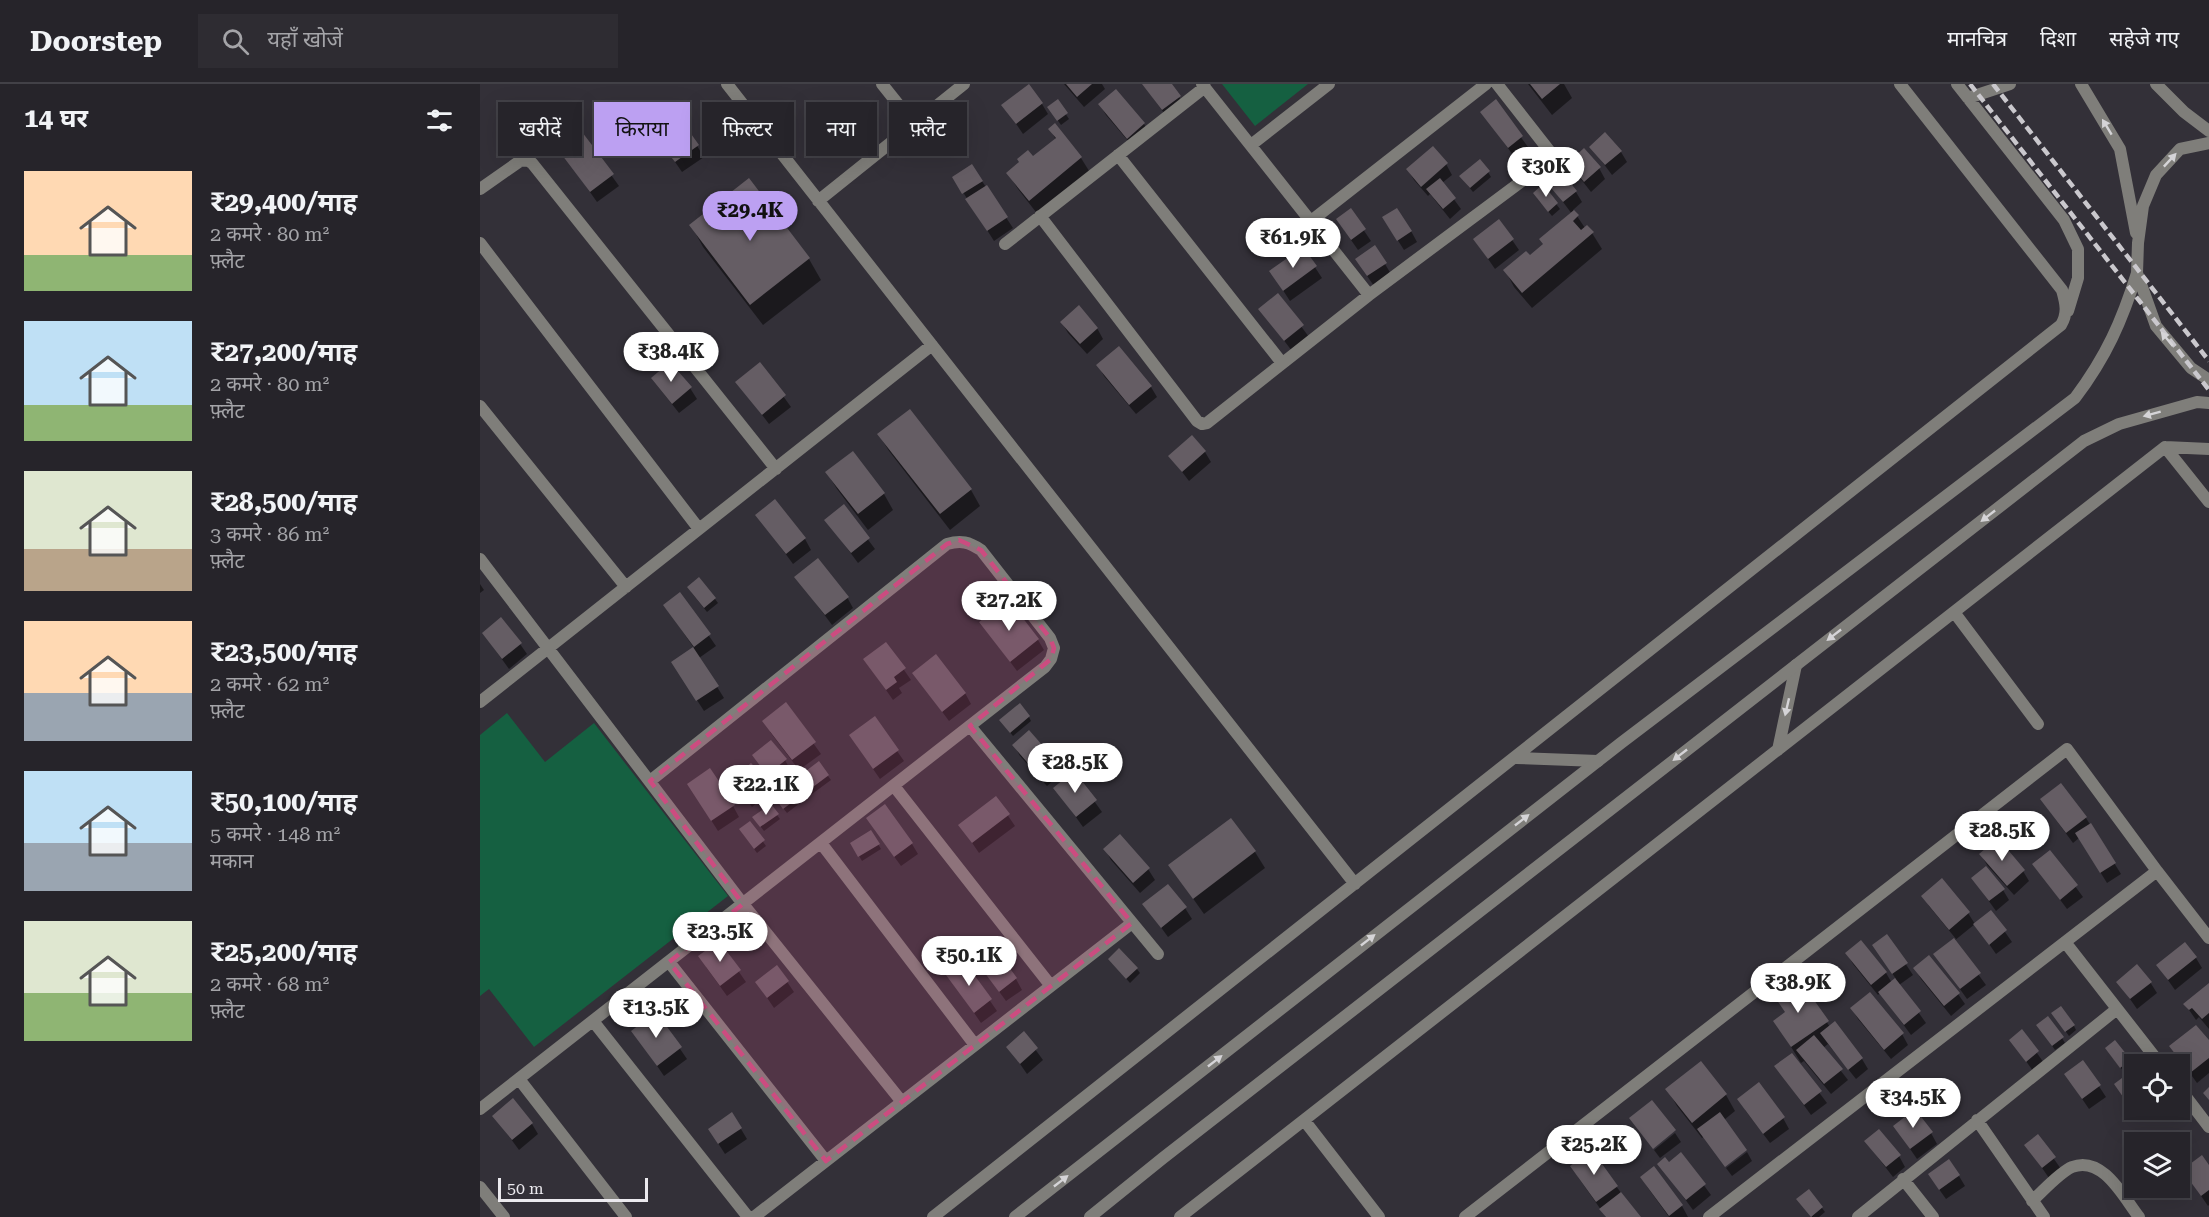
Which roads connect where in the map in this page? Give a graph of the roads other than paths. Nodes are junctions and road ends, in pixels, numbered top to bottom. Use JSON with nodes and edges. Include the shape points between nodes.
{"nodes":[{"id":1,"x":727,"y":84,"type":"edge"},
{"id":2,"x":882,"y":84,"type":"edge"},
{"id":3,"x":964,"y":84,"type":"edge"},
{"id":4,"x":1329,"y":84,"type":"edge"},
{"id":5,"x":1486,"y":84,"type":"edge"},
{"id":6,"x":1497,"y":84,"type":"edge"},
{"id":7,"x":1900,"y":84,"type":"edge"},
{"id":8,"x":1957,"y":84,"type":"edge"},
{"id":9,"x":2010,"y":84,"type":"edge"},
{"id":10,"x":2081,"y":84,"type":"edge"},
{"id":11,"x":2156,"y":84,"type":"edge"},
{"id":12,"x":1203,"y":86,"type":"edge"},
{"id":13,"x":1968,"y":98,"type":"junction"},
{"id":14,"x":896,"y":102,"type":"edge"},
{"id":15,"x":942,"y":102,"type":"edge"},
{"id":16,"x":2209,"y":131,"type":"edge"},
{"id":17,"x":2209,"y":143,"type":"edge"},
{"id":18,"x":889,"y":144,"type":"edge"},
{"id":19,"x":1251,"y":145,"type":"junction"},
{"id":20,"x":1118,"y":155,"type":"junction"},
{"id":21,"x":480,"y":189,"type":"edge"},
{"id":22,"x":818,"y":201,"type":"junction"},
{"id":23,"x":1040,"y":216,"type":"junction"},
{"id":24,"x":1311,"y":221,"type":"junction"},
{"id":25,"x":480,"y":243,"type":"edge"},
{"id":26,"x":2138,"y":243,"type":"junction"},
{"id":27,"x":1005,"y":244,"type":"dead end"},
{"id":28,"x":2137,"y":273,"type":"junction"},
{"id":29,"x":1369,"y":295,"type":"junction"},
{"id":30,"x":2066,"y":316,"type":"junction"},
{"id":31,"x":932,"y":345,"type":"junction"},
{"id":32,"x":1282,"y":363,"type":"junction"},
{"id":33,"x":2209,"y":380,"type":"edge"},
{"id":34,"x":2209,"y":403,"type":"edge"},
{"id":35,"x":480,"y":406,"type":"edge"},
{"id":36,"x":2165,"y":447,"type":"junction"},
{"id":37,"x":2209,"y":449,"type":"edge"},
{"id":38,"x":776,"y":469,"type":"junction"},
{"id":39,"x":2209,"y":502,"type":"edge"},
{"id":40,"x":699,"y":529,"type":"junction"},
{"id":41,"x":480,"y":559,"type":"edge"},
{"id":42,"x":626,"y":586,"type":"junction"},
{"id":43,"x":1954,"y":612,"type":"junction"},
{"id":44,"x":549,"y":648,"type":"junction"},
{"id":45,"x":1796,"y":665,"type":"junction"},
{"id":46,"x":480,"y":702,"type":"edge"},
{"id":47,"x":2038,"y":724,"type":"dead end"},
{"id":48,"x":970,"y":726,"type":"junction"},
{"id":49,"x":1778,"y":750,"type":"junction"},
{"id":50,"x":1516,"y":758,"type":"junction"},
{"id":51,"x":1598,"y":761,"type":"junction"},
{"id":52,"x":650,"y":781,"type":"junction"},
{"id":53,"x":894,"y":786,"type":"junction"},
{"id":54,"x":820,"y":843,"type":"junction"},
{"id":55,"x":2157,"y":871,"type":"junction"},
{"id":56,"x":1355,"y":884,"type":"junction"},
{"id":57,"x":743,"y":904,"type":"junction"},
{"id":58,"x":1132,"y":923,"type":"junction"},
{"id":59,"x":2209,"y":938,"type":"edge"},
{"id":60,"x":2065,"y":942,"type":"junction"},
{"id":61,"x":1158,"y":954,"type":"dead end"},
{"id":62,"x":669,"y":962,"type":"junction"},
{"id":63,"x":1051,"y":986,"type":"junction"},
{"id":64,"x":2117,"y":1009,"type":"junction"},
{"id":65,"x":593,"y":1021,"type":"junction"},
{"id":66,"x":975,"y":1045,"type":"junction"},
{"id":67,"x":2152,"y":1054,"type":"edge"},
{"id":68,"x":519,"y":1079,"type":"junction"},
{"id":69,"x":902,"y":1102,"type":"junction"},
{"id":70,"x":2190,"y":1102,"type":"edge"},
{"id":71,"x":481,"y":1107,"type":"edge"},
{"id":72,"x":1304,"y":1120,"type":"junction"},
{"id":73,"x":1977,"y":1120,"type":"junction"},
{"id":74,"x":2209,"y":1127,"type":"edge"},
{"id":75,"x":826,"y":1161,"type":"junction"},
{"id":76,"x":1903,"y":1179,"type":"junction"},
{"id":77,"x":480,"y":1186,"type":"edge"},
{"id":78,"x":2032,"y":1201,"type":"junction"},
{"id":79,"x":504,"y":1217,"type":"edge"},
{"id":80,"x":626,"y":1217,"type":"edge"},
{"id":81,"x":748,"y":1217,"type":"edge"},
{"id":82,"x":754,"y":1217,"type":"edge"},
{"id":83,"x":933,"y":1217,"type":"edge"},
{"id":84,"x":1015,"y":1217,"type":"edge"},
{"id":85,"x":1090,"y":1217,"type":"edge"},
{"id":86,"x":1180,"y":1217,"type":"edge"},
{"id":87,"x":1379,"y":1217,"type":"edge"},
{"id":88,"x":1465,"y":1217,"type":"edge"},
{"id":89,"x":1709,"y":1217,"type":"edge"},
{"id":90,"x":1858,"y":1217,"type":"edge"},
{"id":91,"x":1933,"y":1217,"type":"edge"},
{"id":92,"x":2044,"y":1217,"type":"edge"},
{"id":93,"x":2139,"y":1217,"type":"edge"}],
"edges":[{"from":1,"to":22,"type":"street"},
{"from":2,"to":14,"type":"street"},
{"from":3,"to":15,"type":"street"},
{"from":4,"to":19,"type":"street"},
{"from":5,"to":24,"type":"street"},
{"from":6,"to":29,"type":"street","via":[[1551,153],[1550,160]]},
{"from":7,"to":30,"type":"street","via":[[2062,290]]},
{"from":8,"to":13,"type":"street"},
{"from":9,"to":13,"type":"street"},
{"from":26,"to":10,"type":"street","one_way":true,"via":[[2121,149]]},
{"from":11,"to":16,"type":"street"},
{"from":12,"to":19,"type":"street"},
{"from":12,"to":20,"type":"street"},
{"from":13,"to":30,"type":"street","via":[[2064,220],[2078,249],[2078,278]]},
{"from":26,"to":17,"type":"street","one_way":true,"via":[[2144,206],[2156,175],[2180,149]]},
{"from":18,"to":22,"type":"street"},
{"from":19,"to":24,"type":"street"},
{"from":20,"to":23,"type":"street"},
{"from":20,"to":32,"type":"street"},
{"from":21,"to":38,"type":"street","via":[[519,161],[532,163]]},
{"from":22,"to":31,"type":"street"},
{"from":23,"to":27,"type":"street"},
{"from":23,"to":32,"type":"street","via":[[1199,423],[1207,423]]},
{"from":24,"to":29,"type":"street"},
{"from":25,"to":40,"type":"street"},
{"from":26,"to":28,"type":"street"},
{"from":33,"to":28,"type":"street","one_way":true,"via":[[2191,368],[2156,326]]},
{"from":28,"to":51,"type":"street","via":[[2123,315],[2099,364],[2075,398]]},
{"from":29,"to":32,"type":"street"},
{"from":30,"to":50,"type":"street","via":[[2061,325]]},
{"from":31,"to":38,"type":"street"},
{"from":31,"to":56,"type":"street"},
{"from":34,"to":45,"type":"street","one_way":true,"via":[[2197,402],[2119,423],[2084,441]]},
{"from":35,"to":42,"type":"street"},
{"from":36,"to":37,"type":"street"},
{"from":36,"to":39,"type":"street"},
{"from":36,"to":43,"type":"street"},
{"from":38,"to":40,"type":"street"},
{"from":40,"to":42,"type":"street"},
{"from":41,"to":44,"type":"street"},
{"from":42,"to":44,"type":"street"},
{"from":43,"to":47,"type":"street"},
{"from":43,"to":49,"type":"street"},
{"from":44,"to":46,"type":"street"},
{"from":44,"to":52,"type":"street"},
{"from":45,"to":49,"type":"street","one_way":true},
{"from":45,"to":85,"type":"street","one_way":true},
{"from":48,"to":52,"type":"street","via":[[1045,667],[1054,648],[981,550],[959,540],[947,544]]},
{"from":48,"to":53,"type":"street"},
{"from":48,"to":58,"type":"street"},
{"from":49,"to":72,"type":"street"},
{"from":50,"to":51,"type":"street"},
{"from":50,"to":56,"type":"street"},
{"from":84,"to":51,"type":"street","one_way":true},
{"from":52,"to":57,"type":"street"},
{"from":53,"to":54,"type":"street"},
{"from":53,"to":63,"type":"street"},
{"from":54,"to":57,"type":"street"},
{"from":54,"to":66,"type":"street"},
{"from":55,"to":59,"type":"street"},
{"from":55,"to":60,"type":"street"},
{"from":55,"to":88,"type":"street","via":[[2067,749]]},
{"from":56,"to":83,"type":"street"},
{"from":57,"to":62,"type":"street"},
{"from":57,"to":69,"type":"street"},
{"from":58,"to":61,"type":"street"},
{"from":58,"to":63,"type":"street"},
{"from":60,"to":64,"type":"street"},
{"from":60,"to":89,"type":"street"},
{"from":62,"to":65,"type":"street"},
{"from":62,"to":75,"type":"street"},
{"from":63,"to":66,"type":"street"},
{"from":64,"to":67,"type":"street"},
{"from":64,"to":73,"type":"street"},
{"from":65,"to":68,"type":"street"},
{"from":65,"to":81,"type":"street"},
{"from":66,"to":69,"type":"street"},
{"from":68,"to":71,"type":"street"},
{"from":68,"to":80,"type":"street"},
{"from":69,"to":75,"type":"street"},
{"from":70,"to":74,"type":"street"},
{"from":72,"to":86,"type":"street"},
{"from":72,"to":87,"type":"street"},
{"from":73,"to":76,"type":"street"},
{"from":73,"to":78,"type":"street"},
{"from":75,"to":82,"type":"street"},
{"from":76,"to":90,"type":"street"},
{"from":76,"to":91,"type":"street"},
{"from":77,"to":79,"type":"street"},
{"from":78,"to":92,"type":"street"},
{"from":78,"to":93,"type":"street","via":[[2073,1167],[2093,1167],[2105,1173]]}]}
